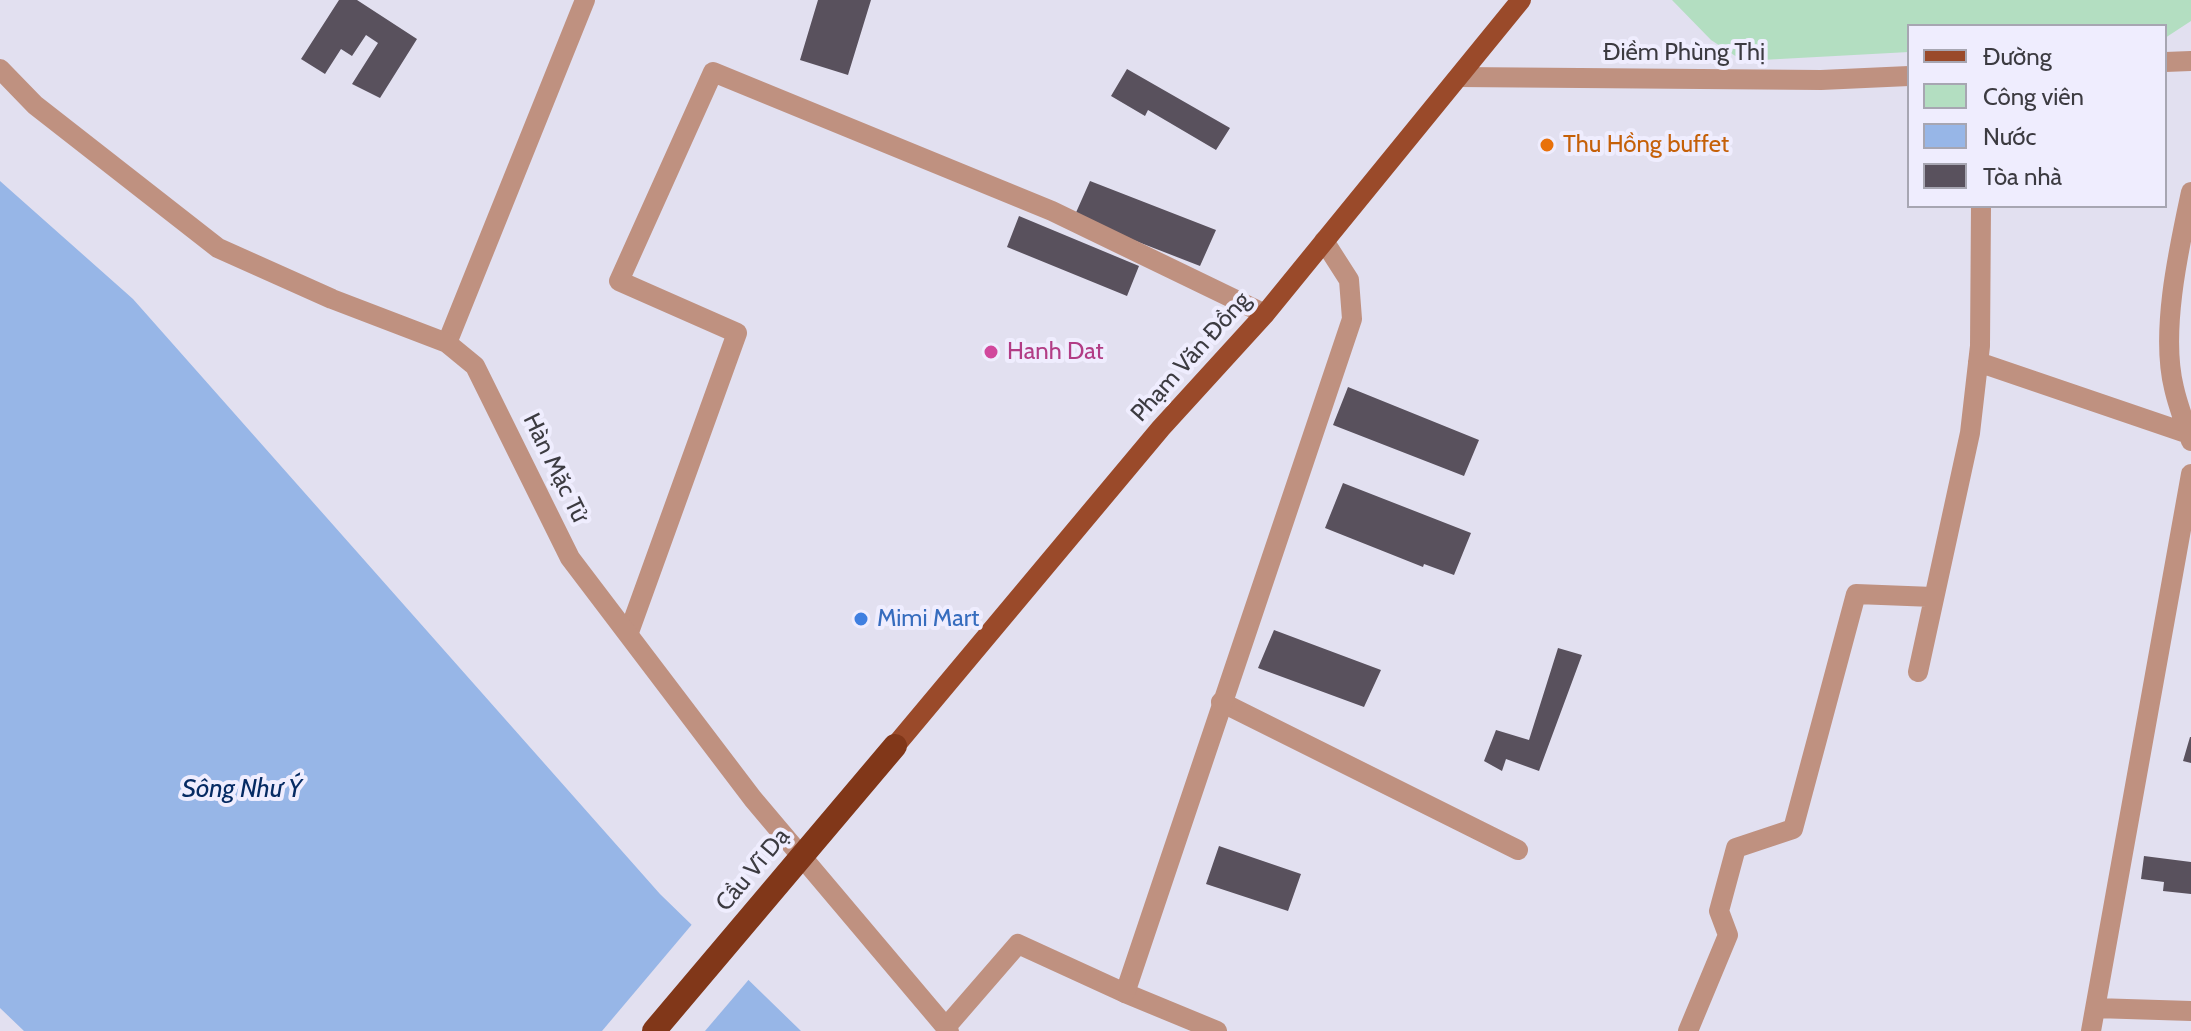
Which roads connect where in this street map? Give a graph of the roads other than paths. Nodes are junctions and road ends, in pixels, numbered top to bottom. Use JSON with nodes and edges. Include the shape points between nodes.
{"nodes":[{"id":1,"x":585,"y":0,"type":"edge"},
{"id":2,"x":1521,"y":0,"type":"edge"},
{"id":3,"x":2191,"y":61,"type":"edge"},
{"id":4,"x":2167,"y":62,"type":"edge"},
{"id":5,"x":0,"y":69,"type":"edge"},
{"id":6,"x":1907,"y":76,"type":"edge"},
{"id":7,"x":1459,"y":77,"type":"junction"},
{"id":8,"x":2191,"y":192,"type":"edge"},
{"id":9,"x":1981,"y":208,"type":"edge"},
{"id":10,"x":1324,"y":241,"type":"junction"},
{"id":11,"x":1265,"y":314,"type":"junction"},
{"id":12,"x":447,"y":343,"type":"junction"},
{"id":13,"x":1978,"y":362,"type":"junction"},
{"id":14,"x":2190,"y":438,"type":"edge"},
{"id":15,"x":2191,"y":474,"type":"edge"},
{"id":16,"x":1933,"y":597,"type":"junction"},
{"id":17,"x":629,"y":632,"type":"junction"},
{"id":18,"x":1918,"y":672,"type":"dead end"},
{"id":19,"x":1221,"y":702,"type":"junction"},
{"id":20,"x":895,"y":746,"type":"joint"},
{"id":21,"x":1518,"y":850,"type":"dead end"},
{"id":22,"x":1125,"y":993,"type":"junction"},
{"id":23,"x":2095,"y":1008,"type":"junction"},
{"id":24,"x":2191,"y":1011,"type":"edge"},
{"id":25,"x":948,"y":1029,"type":"edge"},
{"id":26,"x":654,"y":1031,"type":"edge"},
{"id":27,"x":1217,"y":1031,"type":"edge"},
{"id":28,"x":1688,"y":1031,"type":"edge"},
{"id":29,"x":2091,"y":1031,"type":"edge"}],
"edges":[{"from":1,"to":12,"type":"street"},
{"from":2,"to":7,"type":"main road","name":"Phạm Văn Đồng"},
{"from":3,"to":4,"type":"street"},
{"from":5,"to":12,"type":"street","name":"Hàn Mặc Tử","via":[[35,105],[218,248]]},
{"from":6,"to":7,"type":"street","name":"Điềm Phùng Thị"},
{"from":7,"to":10,"type":"main road","name":"Phạm Văn Đồng"},
{"from":8,"to":14,"type":"street","via":[[2170,352],[2173,387]]},
{"from":9,"to":13,"type":"street"},
{"from":10,"to":11,"type":"main road","name":"Phạm Văn Đồng"},
{"from":10,"to":19,"type":"street","via":[[1349,280],[1352,319]]},
{"from":11,"to":17,"type":"street","via":[[1052,211],[713,72],[619,281],[737,333]]},
{"from":11,"to":20,"type":"main road","name":"Phạm Văn Đồng","via":[[1161,428]]},
{"from":12,"to":17,"type":"street","name":"Hàn Mặc Tử","via":[[475,366],[570,558]]},
{"from":13,"to":14,"type":"street"},
{"from":13,"to":16,"type":"street","via":[[1970,433]]},
{"from":15,"to":23,"type":"street"},
{"from":16,"to":18,"type":"street"},
{"from":16,"to":28,"type":"street","via":[[1856,594],[1793,829],[1736,848],[1719,911],[1728,935]]},
{"from":17,"to":25,"type":"street","name":"Hàn Mặc Tử","via":[[753,799]]},
{"from":19,"to":21,"type":"street"},
{"from":19,"to":22,"type":"street"},
{"from":20,"to":26,"type":"highway","name":"Cầu Vĩ Dạ","bridge":true},
{"from":22,"to":25,"type":"street","via":[[1018,944]]},
{"from":22,"to":27,"type":"street"},
{"from":23,"to":24,"type":"street"},
{"from":23,"to":29,"type":"street"}]}
